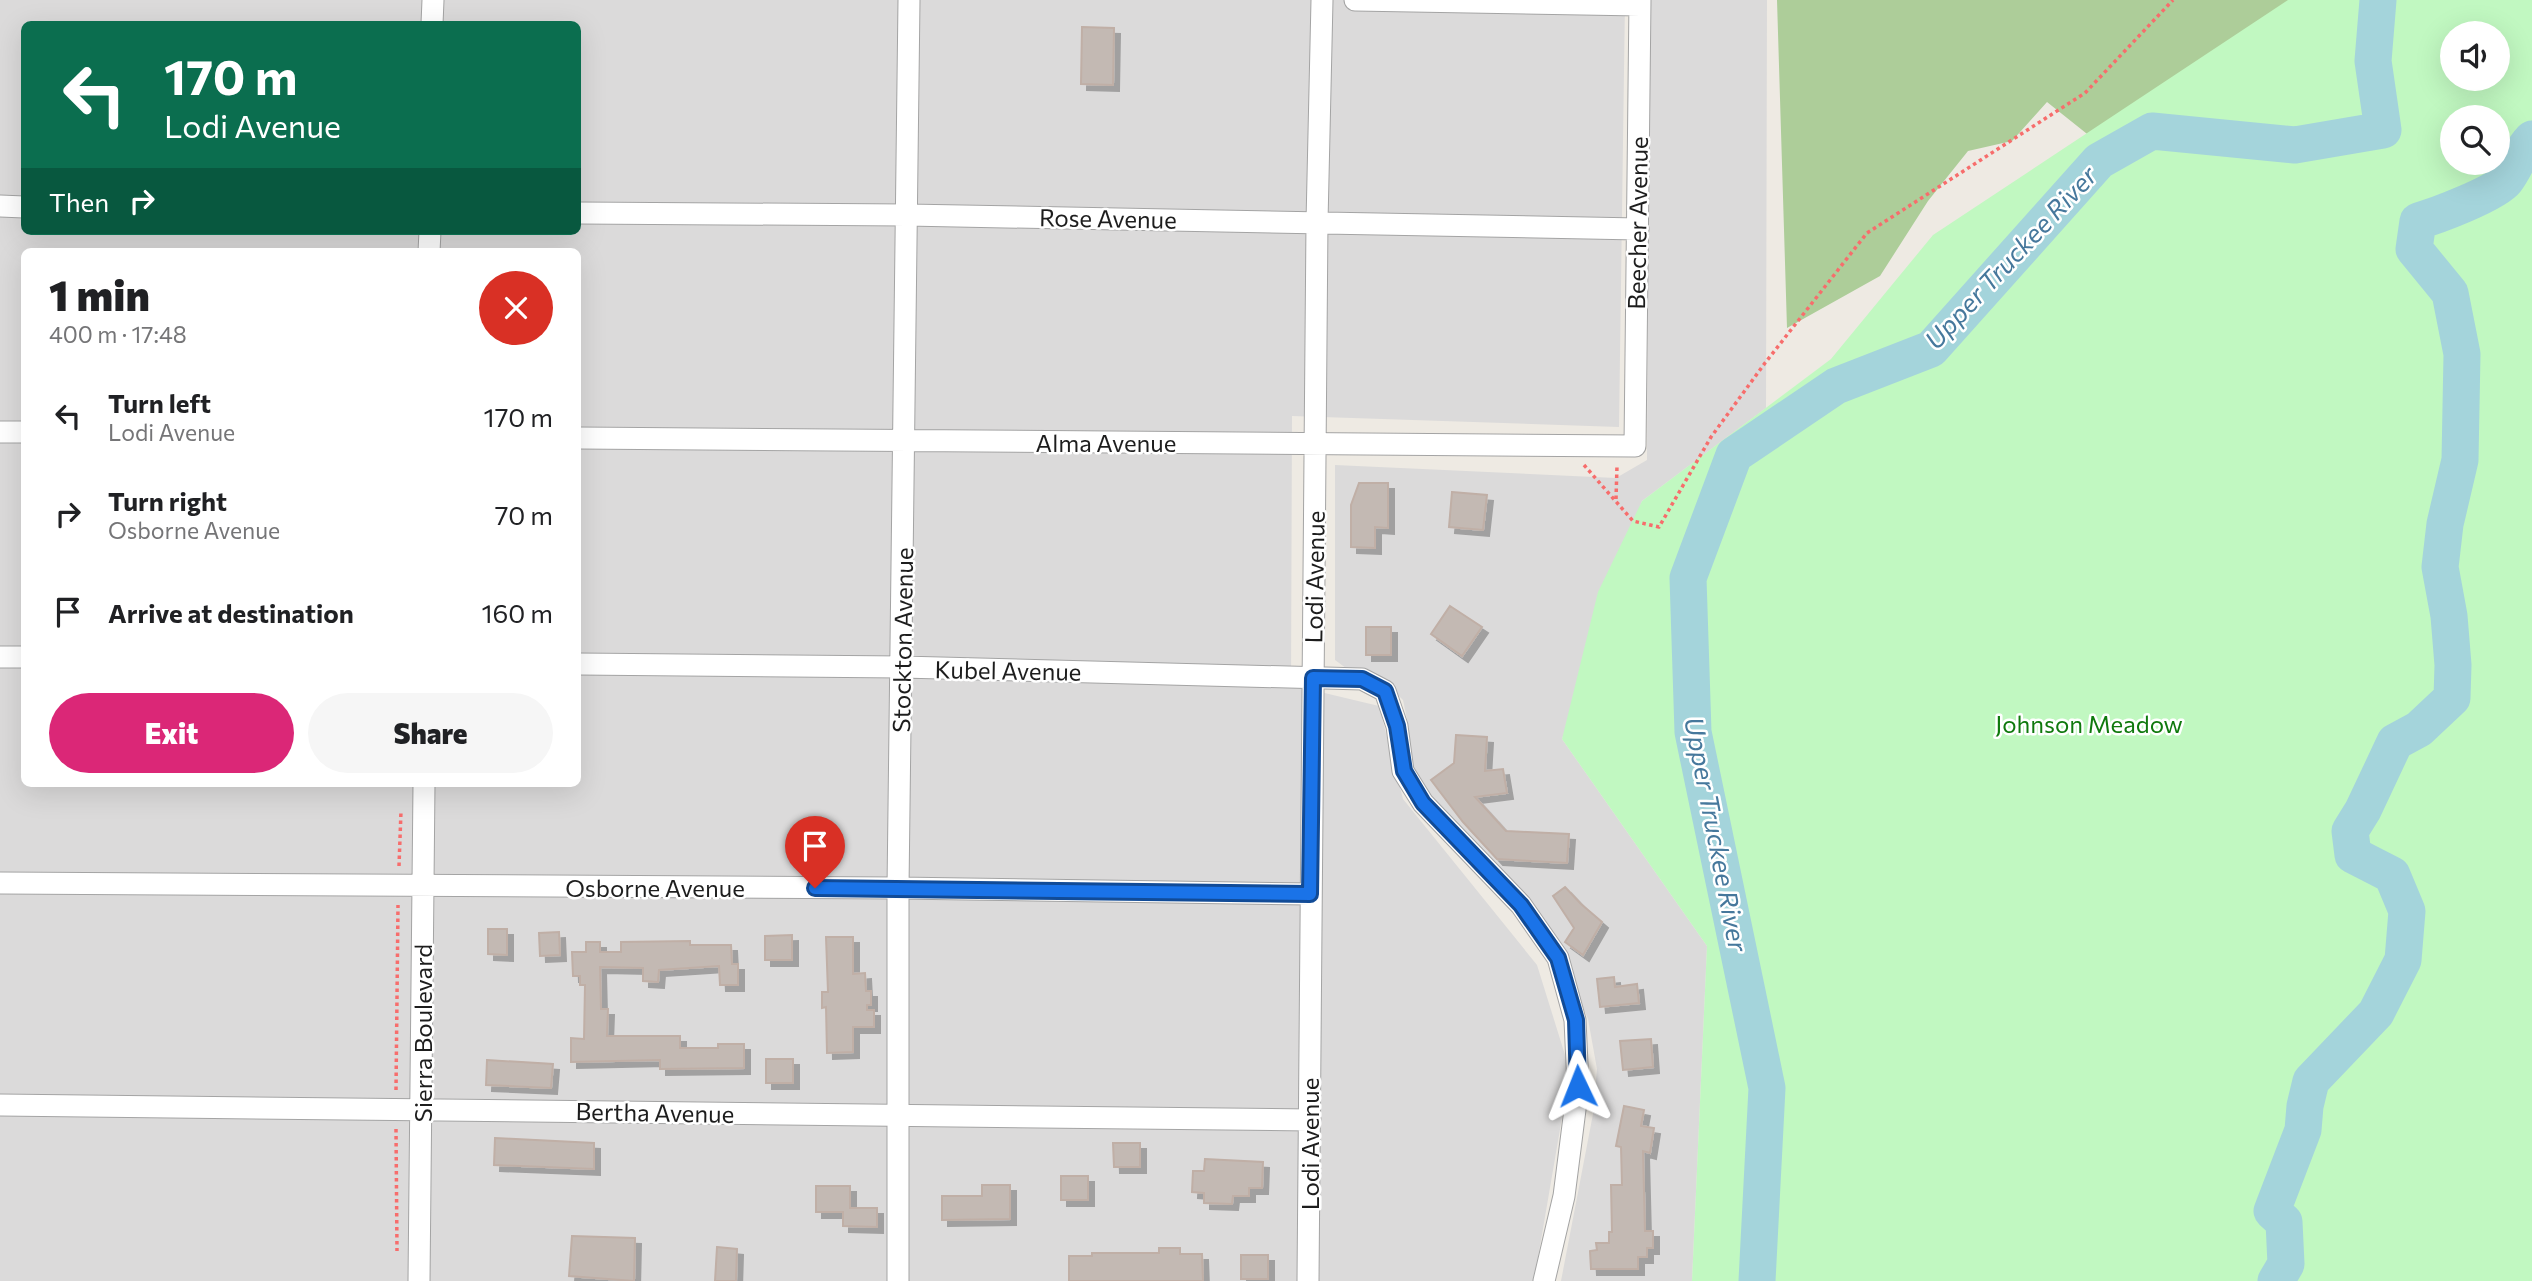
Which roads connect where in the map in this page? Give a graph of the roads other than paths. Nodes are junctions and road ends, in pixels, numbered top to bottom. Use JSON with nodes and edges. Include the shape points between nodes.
{"nodes":[{"id":1,"x":433,"y":0,"type":"edge"},
{"id":2,"x":909,"y":0,"type":"edge"},
{"id":3,"x":1322,"y":0,"type":"edge"},
{"id":4,"x":1354,"y":0,"type":"edge"},
{"id":5,"x":1640,"y":3,"type":"edge"},
{"id":6,"x":432,"y":21,"type":"edge"},
{"id":7,"x":0,"y":206,"type":"edge"},
{"id":8,"x":21,"y":207,"type":"edge"},
{"id":9,"x":581,"y":213,"type":"edge"},
{"id":10,"x":906,"y":215,"type":"junction"},
{"id":11,"x":1317,"y":222,"type":"junction"},
{"id":12,"x":1637,"y":229,"type":"junction"},
{"id":13,"x":0,"y":432,"type":"edge"},
{"id":14,"x":21,"y":432,"type":"edge"},
{"id":15,"x":581,"y":438,"type":"edge"},
{"id":16,"x":904,"y":441,"type":"junction"},
{"id":17,"x":1315,"y":443,"type":"junction"},
{"id":18,"x":1626,"y":446,"type":"joint"},
{"id":19,"x":0,"y":657,"type":"edge"},
{"id":20,"x":21,"y":657,"type":"edge"},
{"id":21,"x":581,"y":664,"type":"edge"},
{"id":22,"x":902,"y":667,"type":"junction"},
{"id":23,"x":1313,"y":678,"type":"junction"},
{"id":24,"x":424,"y":787,"type":"edge"},
{"id":25,"x":0,"y":883,"type":"edge"},
{"id":26,"x":423,"y":886,"type":"junction"},
{"id":27,"x":898,"y":888,"type":"junction"},
{"id":28,"x":1310,"y":894,"type":"junction"},
{"id":29,"x":0,"y":1105,"type":"edge"},
{"id":30,"x":422,"y":1109,"type":"junction"},
{"id":31,"x":897,"y":1115,"type":"junction"},
{"id":32,"x":1310,"y":1120,"type":"junction"},
{"id":33,"x":419,"y":1281,"type":"edge"},
{"id":34,"x":898,"y":1281,"type":"edge"},
{"id":35,"x":1308,"y":1281,"type":"edge"},
{"id":36,"x":1544,"y":1281,"type":"edge"}],
"edges":[{"from":1,"to":6,"type":"street"},
{"from":2,"to":10,"type":"street","name":"Stockton Avenue"},
{"from":3,"to":11,"type":"street","name":"Lodi Avenue"},
{"from":4,"to":5,"type":"street"},
{"from":5,"to":12,"type":"street","name":"Beecher Avenue"},
{"from":7,"to":8,"type":"street"},
{"from":9,"to":10,"type":"street","name":"Rose Avenue"},
{"from":10,"to":11,"type":"street","name":"Rose Avenue"},
{"from":10,"to":16,"type":"street","name":"Stockton Avenue"},
{"from":11,"to":12,"type":"street","name":"Rose Avenue"},
{"from":11,"to":17,"type":"street","name":"Lodi Avenue"},
{"from":12,"to":18,"type":"street","name":"Beecher Avenue"},
{"from":13,"to":14,"type":"street"},
{"from":15,"to":16,"type":"street","name":"Alma Avenue"},
{"from":16,"to":17,"type":"street","name":"Alma Avenue"},
{"from":16,"to":22,"type":"street","name":"Stockton Avenue"},
{"from":17,"to":18,"type":"street","name":"Alma Avenue"},
{"from":17,"to":23,"type":"street","name":"Lodi Avenue"},
{"from":19,"to":20,"type":"street"},
{"from":21,"to":22,"type":"street","name":"Kubel Avenue"},
{"from":22,"to":23,"type":"street","name":"Kubel Avenue"},
{"from":22,"to":27,"type":"street","name":"Stockton Avenue"},
{"from":23,"to":28,"type":"street","name":"Lodi Avenue"},
{"from":23,"to":36,"type":"street","name":"Kubel Avenue","via":[[1362,679],[1385,691],[1397,726],[1404,771],[1423,803],[1521,905],[1558,958],[1576,1020],[1578,1086],[1564,1196]]},
{"from":24,"to":26,"type":"street","name":"Sierra Boulevard"},
{"from":25,"to":26,"type":"street","name":"Osborne Avenue"},
{"from":26,"to":27,"type":"street","name":"Osborne Avenue"},
{"from":26,"to":30,"type":"street","name":"Sierra Boulevard"},
{"from":27,"to":28,"type":"street","name":"Osborne Avenue"},
{"from":27,"to":31,"type":"street","name":"Stockton Avenue"},
{"from":28,"to":32,"type":"street","name":"Lodi Avenue"},
{"from":29,"to":30,"type":"street","name":"Bertha Avenue"},
{"from":30,"to":31,"type":"street","name":"Bertha Avenue"},
{"from":30,"to":33,"type":"street","name":"Sierra Boulevard"},
{"from":31,"to":32,"type":"street","name":"Bertha Avenue"},
{"from":31,"to":34,"type":"street","name":"Stockton Avenue"},
{"from":32,"to":35,"type":"street","name":"Lodi Avenue"}]}
